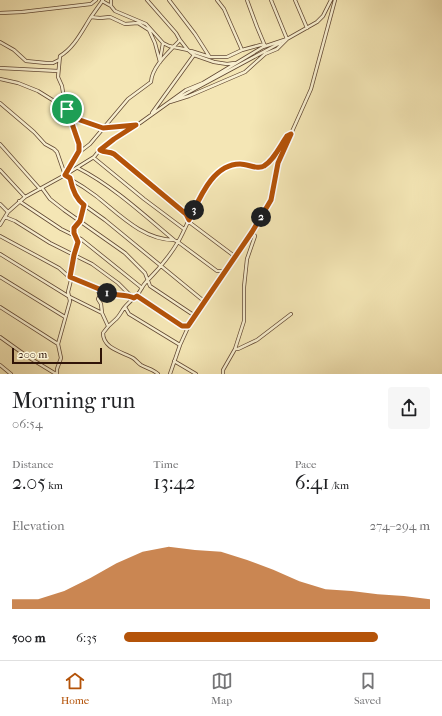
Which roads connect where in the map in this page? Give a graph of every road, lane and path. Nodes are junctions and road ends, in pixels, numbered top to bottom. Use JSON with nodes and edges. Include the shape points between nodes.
{"nodes":[{"id":1,"x":96,"y":0,"type":"edge"},
{"id":2,"x":111,"y":0,"type":"edge"},
{"id":3,"x":147,"y":0,"type":"edge"},
{"id":4,"x":169,"y":0,"type":"edge"},
{"id":5,"x":217,"y":0,"type":"edge"},
{"id":6,"x":247,"y":0,"type":"edge"},
{"id":7,"x":271,"y":0,"type":"edge"},
{"id":8,"x":295,"y":0,"type":"edge"},
{"id":9,"x":331,"y":0,"type":"edge"},
{"id":10,"x":335,"y":0,"type":"edge"},
{"id":11,"x":103,"y":1,"type":"edge"},
{"id":12,"x":111,"y":6,"type":"junction"},
{"id":13,"x":0,"y":13,"type":"edge"},
{"id":14,"x":91,"y":17,"type":"junction"},
{"id":15,"x":308,"y":28,"type":"junction"},
{"id":16,"x":287,"y":39,"type":"junction"},
{"id":17,"x":180,"y":40,"type":"junction"},
{"id":18,"x":0,"y":42,"type":"edge"},
{"id":19,"x":163,"y":43,"type":"junction"},
{"id":20,"x":265,"y":45,"type":"junction"},
{"id":21,"x":174,"y":47,"type":"junction"},
{"id":22,"x":188,"y":50,"type":"junction"},
{"id":23,"x":242,"y":50,"type":"junction"},
{"id":24,"x":194,"y":55,"type":"junction"},
{"id":25,"x":210,"y":57,"type":"junction"},
{"id":26,"x":59,"y":60,"type":"junction"},
{"id":27,"x":160,"y":62,"type":"junction"},
{"id":28,"x":236,"y":63,"type":"junction"},
{"id":29,"x":0,"y":68,"type":"edge"},
{"id":30,"x":58,"y":71,"type":"junction"},
{"id":31,"x":0,"y":79,"type":"edge"},
{"id":32,"x":172,"y":102,"type":"junction"},
{"id":33,"x":0,"y":103,"type":"edge"},
{"id":34,"x":167,"y":103,"type":"junction"},
{"id":35,"x":67,"y":109,"type":"junction"},
{"id":36,"x":149,"y":116,"type":"junction"},
{"id":37,"x":136,"y":125,"type":"junction"},
{"id":38,"x":103,"y":128,"type":"junction"},
{"id":39,"x":291,"y":134,"type":"junction"},
{"id":40,"x":0,"y":144,"type":"edge"},
{"id":41,"x":100,"y":150,"type":"junction"},
{"id":42,"x":77,"y":154,"type":"junction"},
{"id":43,"x":94,"y":158,"type":"junction"},
{"id":44,"x":78,"y":168,"type":"junction"},
{"id":45,"x":0,"y":170,"type":"edge"},
{"id":46,"x":65,"y":175,"type":"junction"},
{"id":47,"x":70,"y":178,"type":"junction"},
{"id":48,"x":41,"y":189,"type":"junction"},
{"id":49,"x":25,"y":197,"type":"junction"},
{"id":50,"x":19,"y":201,"type":"junction"},
{"id":51,"x":0,"y":204,"type":"edge"},
{"id":52,"x":84,"y":205,"type":"junction"},
{"id":53,"x":8,"y":212,"type":"junction"},
{"id":54,"x":5,"y":217,"type":"junction"},
{"id":55,"x":189,"y":220,"type":"junction"},
{"id":56,"x":80,"y":221,"type":"junction"},
{"id":57,"x":0,"y":225,"type":"edge"},
{"id":58,"x":184,"y":229,"type":"junction"},
{"id":59,"x":252,"y":232,"type":"junction"},
{"id":60,"x":0,"y":236,"type":"edge"},
{"id":61,"x":77,"y":238,"type":"junction"},
{"id":62,"x":174,"y":240,"type":"junction"},
{"id":63,"x":178,"y":242,"type":"junction"},
{"id":64,"x":0,"y":254,"type":"edge"},
{"id":65,"x":74,"y":255,"type":"junction"},
{"id":66,"x":237,"y":255,"type":"junction"},
{"id":67,"x":160,"y":267,"type":"junction"},
{"id":68,"x":226,"y":271,"type":"junction"},
{"id":69,"x":0,"y":277,"type":"edge"},
{"id":70,"x":70,"y":277,"type":"junction"},
{"id":71,"x":148,"y":280,"type":"junction"},
{"id":72,"x":96,"y":288,"type":"junction"},
{"id":73,"x":142,"y":288,"type":"junction"},
{"id":74,"x":68,"y":296,"type":"junction"},
{"id":75,"x":131,"y":296,"type":"junction"},
{"id":76,"x":135,"y":297,"type":"junction"},
{"id":77,"x":205,"y":302,"type":"junction"},
{"id":78,"x":0,"y":307,"type":"edge"},
{"id":79,"x":125,"y":307,"type":"junction"},
{"id":80,"x":102,"y":313,"type":"junction"},
{"id":81,"x":290,"y":314,"type":"dead end"},
{"id":82,"x":195,"y":316,"type":"junction"},
{"id":83,"x":65,"y":317,"type":"junction"},
{"id":84,"x":108,"y":326,"type":"junction"},
{"id":85,"x":188,"y":326,"type":"junction"},
{"id":86,"x":0,"y":337,"type":"edge"},
{"id":87,"x":58,"y":344,"type":"junction"},
{"id":88,"x":180,"y":345,"type":"junction"},
{"id":89,"x":235,"y":349,"type":"junction"},
{"id":90,"x":174,"y":362,"type":"junction"},
{"id":91,"x":0,"y":365,"type":"edge"},
{"id":92,"x":9,"y":373,"type":"edge"},
{"id":93,"x":56,"y":374,"type":"edge"},
{"id":94,"x":158,"y":374,"type":"edge"},
{"id":95,"x":170,"y":374,"type":"edge"},
{"id":96,"x":196,"y":374,"type":"edge"},
{"id":97,"x":222,"y":374,"type":"edge"}],
"edges":[{"from":1,"to":13,"type":"street","via":[[90,4]]},
{"from":2,"to":12,"type":"street"},
{"from":3,"to":17,"type":"street"},
{"from":4,"to":25,"type":"street"},
{"from":5,"to":23,"type":"street","via":[[224,9]]},
{"from":6,"to":20,"type":"street"},
{"from":7,"to":16,"type":"street"},
{"from":8,"to":15,"type":"street"},
{"from":9,"to":15,"type":"street","via":[[320,19]]},
{"from":10,"to":39,"type":"street","via":[[311,89]]},
{"from":11,"to":12,"type":"street"},
{"from":11,"to":14,"type":"street"},
{"from":12,"to":19,"type":"street","via":[[115,11],[146,24]]},
{"from":14,"to":26,"type":"street","via":[[73,46],[60,56]]},
{"from":14,"to":27,"type":"street","via":[[110,17],[125,24],[138,23],[149,30]]},
{"from":15,"to":16,"type":"street"},
{"from":16,"to":20,"type":"street"},
{"from":16,"to":32,"type":"street"},
{"from":16,"to":32,"type":"street","via":[[245,72]]},
{"from":17,"to":21,"type":"street"},
{"from":17,"to":22,"type":"street"},
{"from":18,"to":26,"type":"street","via":[[26,61],[53,63]]},
{"from":19,"to":21,"type":"street"},
{"from":19,"to":27,"type":"street"},
{"from":20,"to":23,"type":"street"},
{"from":20,"to":28,"type":"street"},
{"from":21,"to":22,"type":"street"},
{"from":21,"to":27,"type":"street"},
{"from":22,"to":24,"type":"street"},
{"from":22,"to":25,"type":"street"},
{"from":23,"to":25,"type":"street","via":[[227,56]]},
{"from":24,"to":28,"type":"street","via":[[214,62]]},
{"from":24,"to":36,"type":"street"},
{"from":26,"to":30,"type":"street"},
{"from":27,"to":38,"type":"street","via":[[151,75],[151,82],[128,99]]},
{"from":28,"to":34,"type":"street"},
{"from":29,"to":30,"type":"street"},
{"from":30,"to":35,"type":"street"},
{"from":31,"to":35,"type":"street","via":[[38,91]]},
{"from":32,"to":34,"type":"street"},
{"from":33,"to":46,"type":"street","via":[[45,144],[54,148]]},
{"from":34,"to":36,"type":"street"},
{"from":35,"to":38,"type":"street","via":[[77,119]]},
{"from":35,"to":42,"type":"street","via":[[79,144]]},
{"from":36,"to":37,"type":"street"},
{"from":37,"to":38,"type":"street"},
{"from":37,"to":41,"type":"street"},
{"from":38,"to":42,"type":"street","via":[[90,144]]},
{"from":39,"to":55,"type":"street","via":[[266,165],[260,168],[238,164],[219,173],[206,185]]},
{"from":39,"to":59,"type":"street","via":[[278,163],[271,200]]},
{"from":40,"to":48,"type":"street"},
{"from":41,"to":43,"type":"street"},
{"from":41,"to":55,"type":"street","via":[[114,154],[186,214]]},
{"from":42,"to":46,"type":"street"},
{"from":43,"to":44,"type":"street"},
{"from":43,"to":58,"type":"street"},
{"from":44,"to":46,"type":"street"},
{"from":44,"to":62,"type":"street","via":[[91,175]]},
{"from":45,"to":49,"type":"street"},
{"from":46,"to":47,"type":"street"},
{"from":46,"to":48,"type":"street"},
{"from":47,"to":52,"type":"street","via":[[74,192]]},
{"from":47,"to":62,"type":"street","via":[[151,236]]},
{"from":48,"to":49,"type":"street"},
{"from":48,"to":56,"type":"street","via":[[50,199]]},
{"from":49,"to":50,"type":"street"},
{"from":50,"to":53,"type":"street"},
{"from":50,"to":61,"type":"street"},
{"from":51,"to":53,"type":"street"},
{"from":52,"to":56,"type":"street"},
{"from":52,"to":67,"type":"street"},
{"from":53,"to":54,"type":"street"},
{"from":54,"to":57,"type":"street"},
{"from":54,"to":65,"type":"street"},
{"from":55,"to":58,"type":"street"},
{"from":55,"to":66,"type":"street","via":[[233,256]]},
{"from":56,"to":61,"type":"street","via":[[74,228]]},
{"from":56,"to":71,"type":"street","via":[[125,253],[145,273]]},
{"from":58,"to":63,"type":"street"},
{"from":59,"to":66,"type":"street"},
{"from":59,"to":89,"type":"street","via":[[255,236],[247,259],[244,321]]},
{"from":60,"to":70,"type":"street","via":[[59,268]]},
{"from":61,"to":65,"type":"street"},
{"from":61,"to":73,"type":"street"},
{"from":62,"to":63,"type":"street"},
{"from":63,"to":67,"type":"street"},
{"from":63,"to":68,"type":"street","via":[[217,272]]},
{"from":64,"to":74,"type":"street"},
{"from":65,"to":70,"type":"street"},
{"from":65,"to":75,"type":"street","via":[[92,264]]},
{"from":66,"to":68,"type":"street"},
{"from":67,"to":71,"type":"street"},
{"from":67,"to":77,"type":"street"},
{"from":68,"to":77,"type":"street"},
{"from":69,"to":83,"type":"street"},
{"from":70,"to":72,"type":"street"},
{"from":70,"to":74,"type":"street"},
{"from":71,"to":73,"type":"street"},
{"from":71,"to":82,"type":"street","via":[[150,286]]},
{"from":72,"to":75,"type":"street","via":[[109,294]]},
{"from":72,"to":80,"type":"street","via":[[100,295],[98,299]]},
{"from":73,"to":76,"type":"street"},
{"from":74,"to":80,"type":"street"},
{"from":74,"to":83,"type":"street","via":[[70,301]]},
{"from":75,"to":76,"type":"street"},
{"from":76,"to":79,"type":"street"},
{"from":76,"to":85,"type":"street","via":[[182,326]]},
{"from":77,"to":82,"type":"street"},
{"from":78,"to":87,"type":"street"},
{"from":79,"to":84,"type":"street"},
{"from":79,"to":88,"type":"street","via":[[128,314]]},
{"from":80,"to":84,"type":"street"},
{"from":81,"to":89,"type":"street","via":[[257,340]]},
{"from":82,"to":85,"type":"street"},
{"from":83,"to":87,"type":"street"},
{"from":84,"to":94,"type":"street","via":[[103,336],[105,342]]},
{"from":85,"to":88,"type":"street"},
{"from":86,"to":93,"type":"street"},
{"from":87,"to":93,"type":"street","via":[[61,358]]},
{"from":88,"to":90,"type":"street"},
{"from":89,"to":97,"type":"street"},
{"from":90,"to":95,"type":"street"},
{"from":90,"to":96,"type":"street"},
{"from":91,"to":92,"type":"street"}]}
